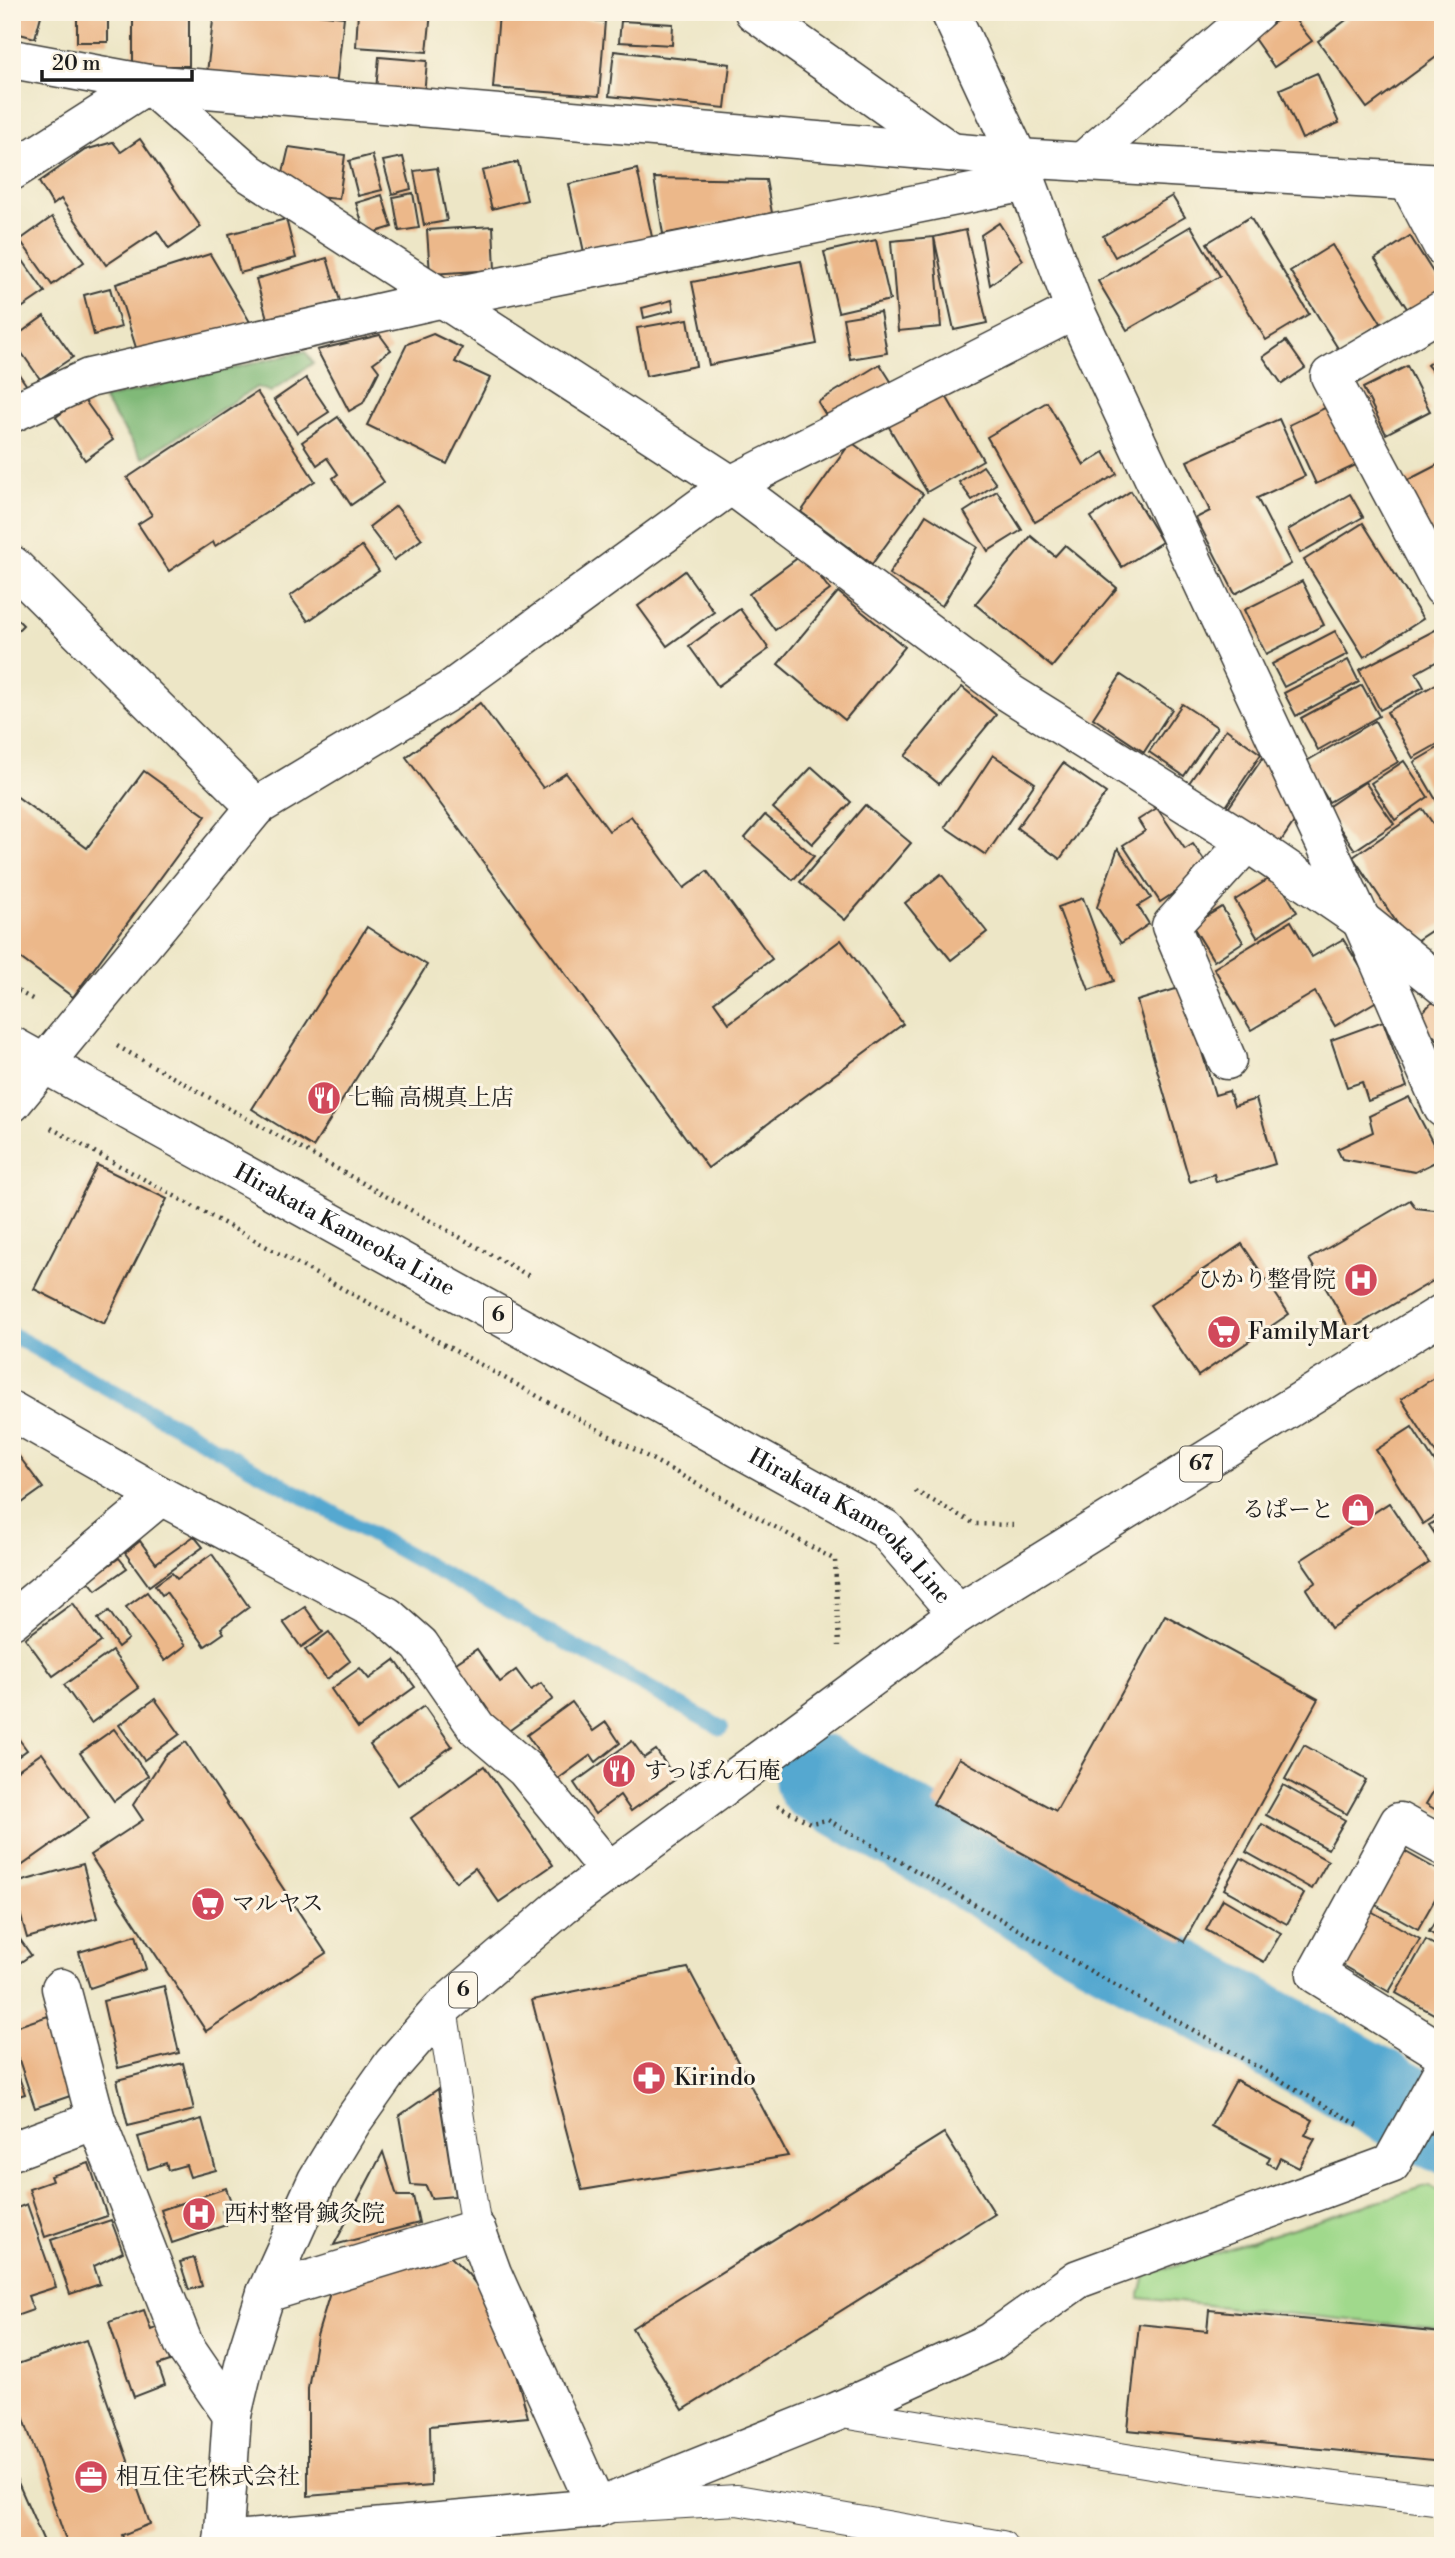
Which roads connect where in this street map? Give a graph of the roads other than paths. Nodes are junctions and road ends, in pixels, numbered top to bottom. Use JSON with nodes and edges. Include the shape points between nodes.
{"nodes":[{"id":1,"x":754,"y":12,"type":"edge"},
{"id":2,"x":950,"y":12,"type":"edge"},
{"id":3,"x":1255,"y":12,"type":"edge"},
{"id":4,"x":12,"y":59,"type":"edge"},
{"id":5,"x":148,"y":84,"type":"junction"},
{"id":6,"x":951,"y":152,"type":"junction"},
{"id":7,"x":1082,"y":162,"type":"junction"},
{"id":8,"x":1022,"y":170,"type":"junction"},
{"id":9,"x":12,"y":171,"type":"edge"},
{"id":10,"x":1425,"y":182,"type":"edge"},
{"id":11,"x":1443,"y":247,"type":"edge"},
{"id":12,"x":444,"y":298,"type":"junction"},
{"id":13,"x":1075,"y":310,"type":"junction"},
{"id":14,"x":1443,"y":310,"type":"edge"},
{"id":15,"x":12,"y":413,"type":"edge"},
{"id":16,"x":731,"y":485,"type":"junction"},
{"id":17,"x":12,"y":565,"type":"edge"},
{"id":18,"x":1443,"y":588,"type":"edge"},
{"id":19,"x":256,"y":807,"type":"junction"},
{"id":20,"x":1247,"y":842,"type":"junction"},
{"id":21,"x":1361,"y":920,"type":"junction"},
{"id":22,"x":1443,"y":986,"type":"edge"},
{"id":23,"x":28,"y":1055,"type":"edge"},
{"id":24,"x":1227,"y":1060,"type":"dead end"},
{"id":25,"x":12,"y":1103,"type":"edge"},
{"id":26,"x":1443,"y":1108,"type":"edge"},
{"id":27,"x":1443,"y":1313,"type":"edge"},
{"id":28,"x":12,"y":1411,"type":"edge"},
{"id":29,"x":162,"y":1496,"type":"junction"},
{"id":30,"x":958,"y":1614,"type":"junction"},
{"id":31,"x":12,"y":1620,"type":"edge"},
{"id":32,"x":1443,"y":1846,"type":"edge"},
{"id":33,"x":609,"y":1871,"type":"junction"},
{"id":34,"x":61,"y":1987,"type":"dead end"},
{"id":35,"x":442,"y":2008,"type":"junction"},
{"id":36,"x":1440,"y":2070,"type":"edge"},
{"id":37,"x":96,"y":2120,"type":"junction"},
{"id":38,"x":12,"y":2151,"type":"edge"},
{"id":39,"x":475,"y":2229,"type":"junction"},
{"id":40,"x":266,"y":2293,"type":"junction"},
{"id":41,"x":836,"y":2412,"type":"junction"},
{"id":42,"x":232,"y":2415,"type":"junction"},
{"id":43,"x":1443,"y":2500,"type":"edge"},
{"id":44,"x":597,"y":2508,"type":"junction"},
{"id":45,"x":223,"y":2543,"type":"edge"},
{"id":46,"x":1002,"y":2546,"type":"edge"}],
"edges":[{"from":1,"to":6,"type":"street"},
{"from":2,"to":8,"type":"street"},
{"from":3,"to":7,"type":"street"},
{"from":4,"to":5,"type":"street"},
{"from":5,"to":6,"type":"street"},
{"from":5,"to":9,"type":"street"},
{"from":5,"to":12,"type":"street","via":[[249,173]]},
{"from":6,"to":8,"type":"street"},
{"from":7,"to":8,"type":"street"},
{"from":7,"to":10,"type":"street"},
{"from":8,"to":12,"type":"street"},
{"from":8,"to":13,"type":"street"},
{"from":10,"to":11,"type":"street"},
{"from":12,"to":15,"type":"street","via":[[89,378]]},
{"from":12,"to":16,"type":"street"},
{"from":13,"to":16,"type":"street"},
{"from":13,"to":21,"type":"street"},
{"from":14,"to":18,"type":"street","via":[[1330,376]]},
{"from":16,"to":19,"type":"street","via":[[449,691]]},
{"from":16,"to":20,"type":"street","via":[[1007,692]]},
{"from":17,"to":19,"type":"street"},
{"from":19,"to":23,"type":"street","via":[[77,1023]]},
{"from":20,"to":21,"type":"street"},
{"from":20,"to":24,"type":"street","via":[[1171,926]]},
{"from":21,"to":22,"type":"street"},
{"from":21,"to":26,"type":"street"},
{"from":23,"to":25,"type":"street"},
{"from":23,"to":30,"type":"street","name":"Hirakata Kameoka Line","number":"6","via":[[885,1529]]},
{"from":27,"to":30,"type":"street","number":"67"},
{"from":28,"to":29,"type":"street"},
{"from":29,"to":31,"type":"street"},
{"from":29,"to":33,"type":"street","via":[[387,1616],[420,1645],[477,1728],[525,1769]]},
{"from":30,"to":33,"type":"street","name":"Hirakata Kameoka Line","number":"6"},
{"from":32,"to":36,"type":"street","via":[[1399,1822],[1316,1974]]},
{"from":33,"to":35,"type":"street","name":"Hirakata Kameoka Line","number":"6","via":[[515,1943]]},
{"from":34,"to":37,"type":"street"},
{"from":35,"to":39,"type":"lane"},
{"from":35,"to":40,"type":"street","name":"Hirakata Kameoka Line","number":"6","via":[[393,2064],[352,2122],[317,2180]]},
{"from":36,"to":41,"type":"street","via":[[1391,2164],[1078,2279],[990,2342]]},
{"from":37,"to":38,"type":"street"},
{"from":37,"to":42,"type":"street","via":[[184,2345]]},
{"from":39,"to":40,"type":"street"},
{"from":39,"to":44,"type":"street"},
{"from":40,"to":42,"type":"street","name":"Hirakata Kameoka Line","number":"6"},
{"from":41,"to":43,"type":"lane","via":[[1188,2469]]},
{"from":41,"to":44,"type":"street"},
{"from":42,"to":45,"type":"street","name":"Hirakata Kameoka Line","number":"6"},
{"from":44,"to":45,"type":"street"},
{"from":44,"to":46,"type":"lane","via":[[737,2500]]}]}
